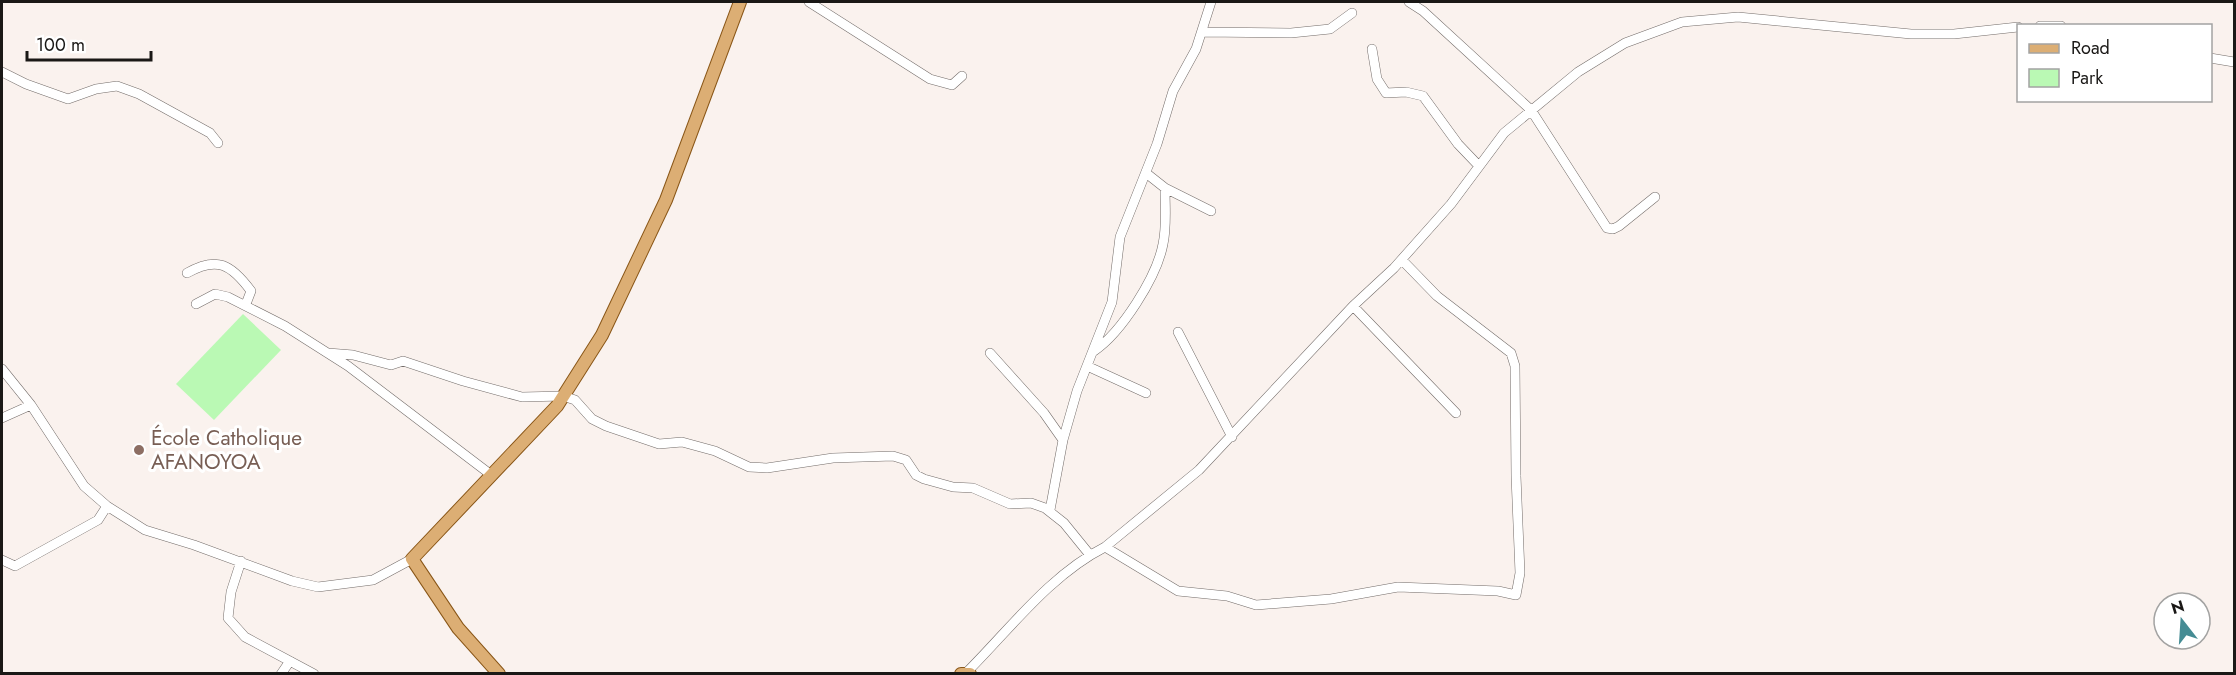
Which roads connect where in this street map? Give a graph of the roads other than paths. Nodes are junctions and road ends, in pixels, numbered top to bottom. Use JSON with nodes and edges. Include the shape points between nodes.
{"nodes":[{"id":1,"x":740,"y":2,"type":"edge"},
{"id":2,"x":808,"y":2,"type":"edge"},
{"id":3,"x":1210,"y":2,"type":"edge"},
{"id":4,"x":1409,"y":2,"type":"edge"},
{"id":5,"x":1352,"y":13,"type":"dead end"},
{"id":6,"x":2017,"y":27,"type":"edge"},
{"id":7,"x":1202,"y":32,"type":"junction"},
{"id":8,"x":1372,"y":49,"type":"dead end"},
{"id":9,"x":2212,"y":58,"type":"edge"},
{"id":10,"x":2235,"y":62,"type":"edge"},
{"id":11,"x":2,"y":72,"type":"edge"},
{"id":12,"x":962,"y":76,"type":"dead end"},
{"id":13,"x":1531,"y":110,"type":"junction"},
{"id":14,"x":218,"y":143,"type":"dead end"},
{"id":15,"x":1479,"y":166,"type":"junction"},
{"id":16,"x":1146,"y":173,"type":"junction"},
{"id":17,"x":1165,"y":188,"type":"junction"},
{"id":18,"x":1655,"y":197,"type":"dead end"},
{"id":19,"x":1211,"y":211,"type":"dead end"},
{"id":20,"x":1402,"y":260,"type":"junction"},
{"id":21,"x":187,"y":273,"type":"dead end"},
{"id":22,"x":196,"y":304,"type":"dead end"},
{"id":23,"x":246,"y":304,"type":"junction"},
{"id":24,"x":1353,"y":306,"type":"junction"},
{"id":25,"x":1178,"y":332,"type":"dead end"},
{"id":26,"x":1094,"y":351,"type":"junction"},
{"id":27,"x":328,"y":353,"type":"junction"},
{"id":28,"x":990,"y":353,"type":"dead end"},
{"id":29,"x":1087,"y":366,"type":"junction"},
{"id":30,"x":2,"y":369,"type":"edge"},
{"id":31,"x":1146,"y":393,"type":"dead end"},
{"id":32,"x":563,"y":396,"type":"junction"},
{"id":33,"x":31,"y":405,"type":"junction"},
{"id":34,"x":1456,"y":413,"type":"dead end"},
{"id":35,"x":2,"y":418,"type":"edge"},
{"id":36,"x":1232,"y":437,"type":"junction"},
{"id":37,"x":1063,"y":440,"type":"junction"},
{"id":38,"x":490,"y":474,"type":"junction"},
{"id":39,"x":107,"y":506,"type":"junction"},
{"id":40,"x":1050,"y":510,"type":"junction"},
{"id":41,"x":1106,"y":547,"type":"junction"},
{"id":42,"x":1090,"y":555,"type":"junction"},
{"id":43,"x":412,"y":559,"type":"junction"},
{"id":44,"x":2,"y":560,"type":"edge"},
{"id":45,"x":241,"y":561,"type":"junction"},
{"id":46,"x":291,"y":661,"type":"junction"},
{"id":47,"x":966,"y":673,"type":"edge"},
{"id":48,"x":281,"y":674,"type":"edge"},
{"id":49,"x":314,"y":674,"type":"edge"},
{"id":50,"x":499,"y":674,"type":"edge"}],
"edges":[{"from":1,"to":32,"type":"main road","via":[[641,258],[602,335]]},
{"from":2,"to":12,"type":"street","via":[[930,79],[952,85]]},
{"from":3,"to":7,"type":"street"},
{"from":4,"to":13,"type":"street"},
{"from":5,"to":7,"type":"street","via":[[1330,29],[1271,34]]},
{"from":6,"to":13,"type":"street","via":[[1911,34],[1738,16],[1682,22],[1625,43],[1588,65]]},
{"from":7,"to":16,"type":"street","via":[[1173,91]]},
{"from":8,"to":15,"type":"street","via":[[1377,79],[1386,93],[1423,96]]},
{"from":9,"to":10,"type":"street"},
{"from":11,"to":14,"type":"street","via":[[68,99],[96,88],[117,86],[210,133]]},
{"from":13,"to":15,"type":"street","via":[[1504,133]]},
{"from":13,"to":18,"type":"street","via":[[1607,228],[1619,226]]},
{"from":15,"to":20,"type":"street"},
{"from":16,"to":17,"type":"street"},
{"from":16,"to":26,"type":"street","via":[[1120,237],[1115,288]]},
{"from":17,"to":19,"type":"street"},
{"from":17,"to":26,"type":"street","via":[[1163,246],[1151,276],[1122,326]]},
{"from":20,"to":24,"type":"street"},
{"from":20,"to":41,"type":"street","via":[[1437,296],[1511,353],[1515,366],[1520,573],[1516,595],[1398,587],[1256,605],[1227,596],[1178,591]]},
{"from":21,"to":23,"type":"street","via":[[207,263],[222,264],[251,291]]},
{"from":22,"to":23,"type":"street","via":[[215,294]]},
{"from":23,"to":27,"type":"street"},
{"from":24,"to":34,"type":"street"},
{"from":24,"to":36,"type":"street"},
{"from":25,"to":36,"type":"street"},
{"from":26,"to":29,"type":"street"},
{"from":27,"to":32,"type":"street","via":[[391,365],[403,361],[522,397]]},
{"from":27,"to":38,"type":"street"},
{"from":28,"to":37,"type":"street"},
{"from":29,"to":31,"type":"street"},
{"from":29,"to":37,"type":"street"},
{"from":30,"to":33,"type":"street"},
{"from":32,"to":38,"type":"main road"},
{"from":32,"to":40,"type":"street","via":[[575,400],[592,419],[606,426],[659,444],[682,442],[715,451],[749,466],[767,468],[833,458],[893,456],[906,460],[916,475],[924,479],[973,488],[1010,504],[1031,503]]},
{"from":33,"to":35,"type":"street"},
{"from":33,"to":39,"type":"street","via":[[77,477]]},
{"from":36,"to":41,"type":"street","via":[[1199,470]]},
{"from":37,"to":40,"type":"street"},
{"from":38,"to":43,"type":"main road"},
{"from":39,"to":44,"type":"street","via":[[98,520],[15,566]]},
{"from":39,"to":45,"type":"street","via":[[145,530]]},
{"from":40,"to":42,"type":"street"},
{"from":41,"to":42,"type":"street"},
{"from":42,"to":47,"type":"street","via":[[1025,611]]},
{"from":43,"to":45,"type":"street","via":[[373,580],[318,587]]},
{"from":43,"to":50,"type":"main road","via":[[458,627]]},
{"from":45,"to":46,"type":"street","via":[[228,618],[245,637]]},
{"from":46,"to":48,"type":"street"},
{"from":46,"to":49,"type":"street"}]}
